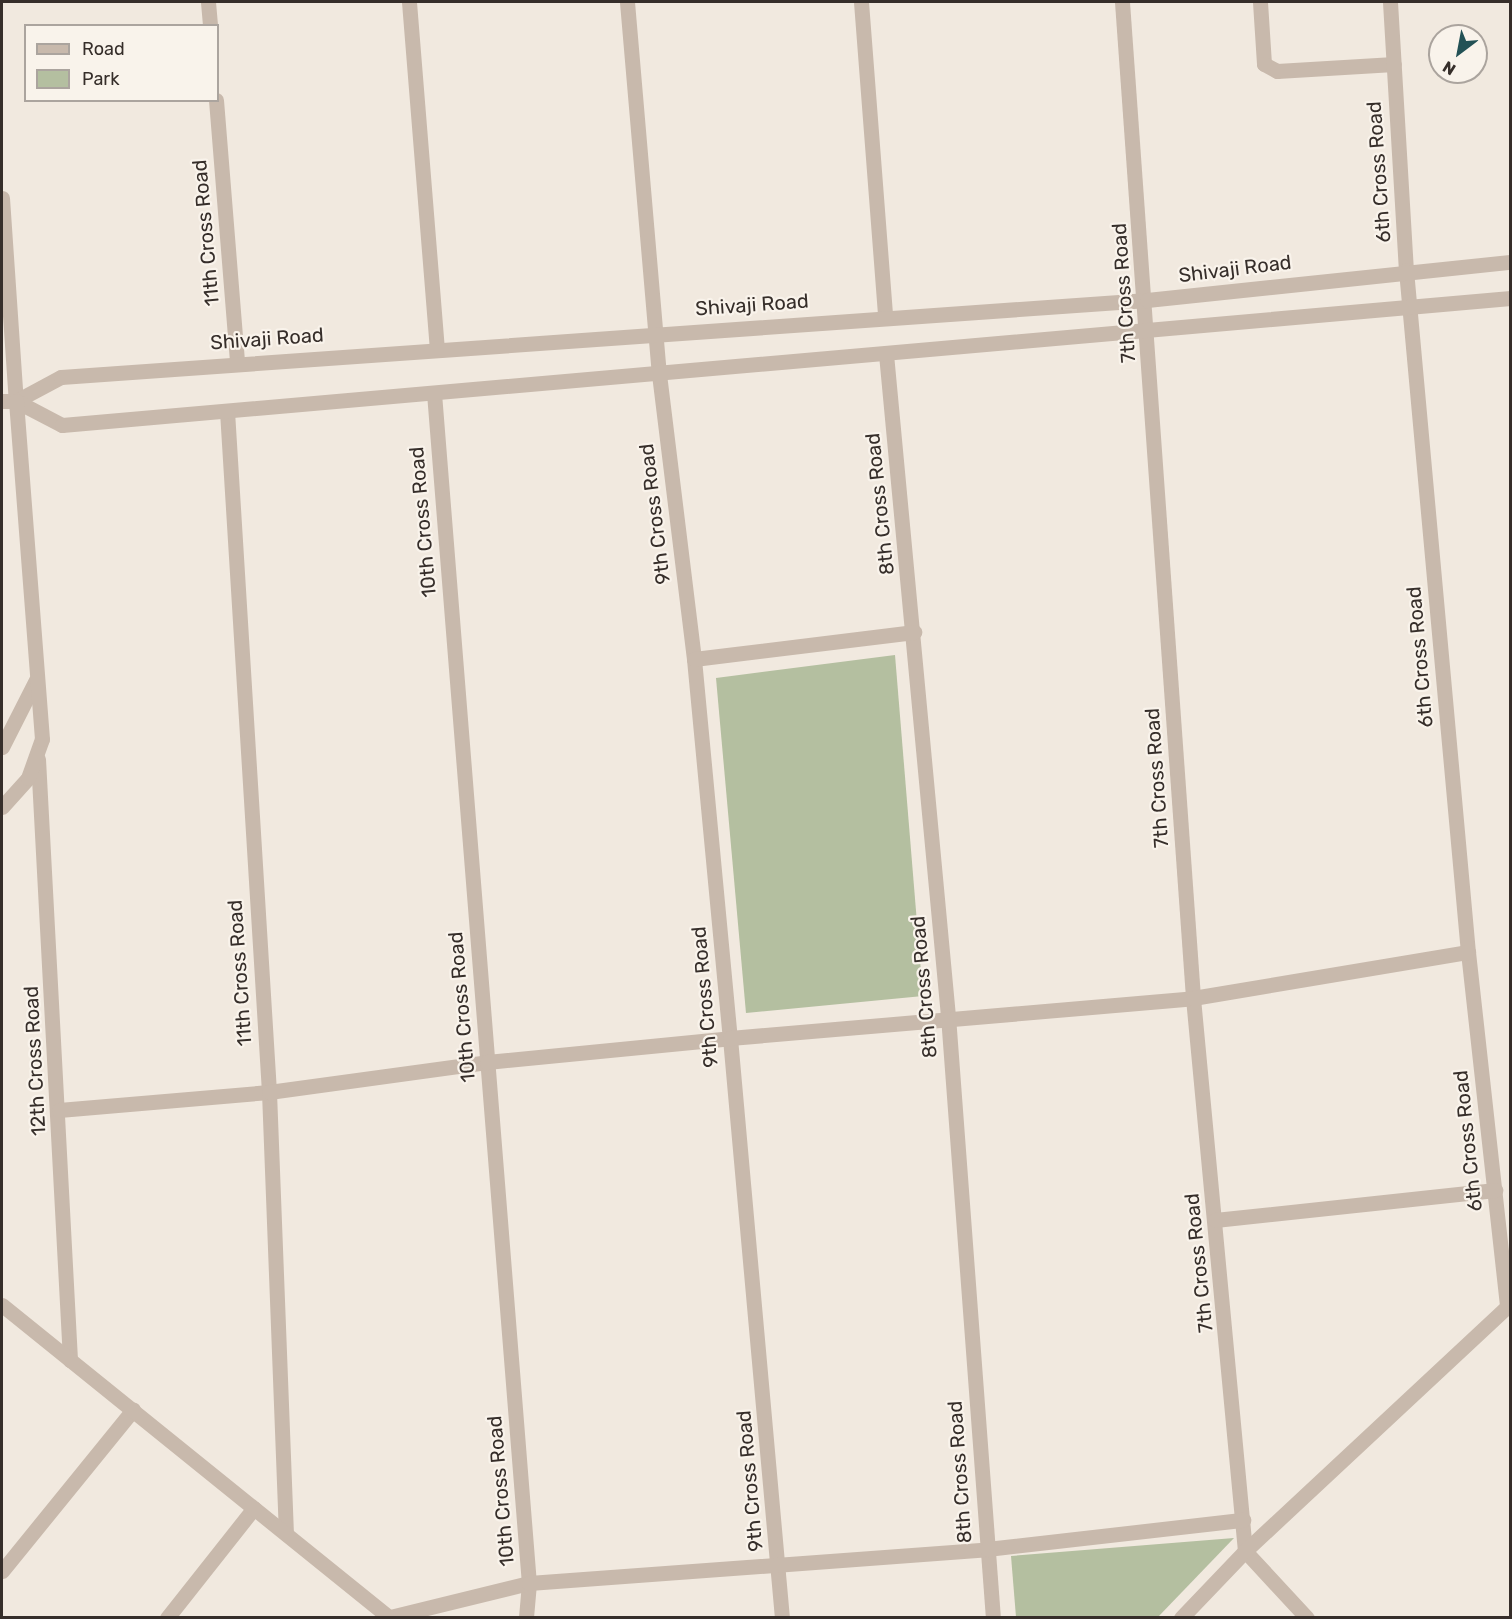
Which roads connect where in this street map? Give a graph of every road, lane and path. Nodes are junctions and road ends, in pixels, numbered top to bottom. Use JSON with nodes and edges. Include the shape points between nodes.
{"nodes":[{"id":1,"x":208,"y":2,"type":"edge"},
{"id":2,"x":409,"y":2,"type":"edge"},
{"id":3,"x":627,"y":2,"type":"edge"},
{"id":4,"x":861,"y":2,"type":"edge"},
{"id":5,"x":1122,"y":2,"type":"edge"},
{"id":6,"x":1260,"y":2,"type":"edge"},
{"id":7,"x":1390,"y":2,"type":"edge"},
{"id":8,"x":210,"y":24,"type":"edge"},
{"id":9,"x":1394,"y":64,"type":"junction"},
{"id":10,"x":216,"y":102,"type":"edge"},
{"id":11,"x":2,"y":198,"type":"edge"},
{"id":12,"x":1510,"y":262,"type":"edge"},
{"id":13,"x":1406,"y":270,"type":"junction"},
{"id":14,"x":1510,"y":298,"type":"edge"},
{"id":15,"x":1147,"y":300,"type":"junction"},
{"id":16,"x":1410,"y":308,"type":"junction"},
{"id":17,"x":885,"y":317,"type":"junction"},
{"id":18,"x":659,"y":331,"type":"junction"},
{"id":19,"x":1149,"y":333,"type":"junction"},
{"id":20,"x":437,"y":350,"type":"junction"},
{"id":21,"x":886,"y":354,"type":"junction"},
{"id":22,"x":237,"y":361,"type":"junction"},
{"id":23,"x":659,"y":374,"type":"junction"},
{"id":24,"x":434,"y":393,"type":"junction"},
{"id":25,"x":9,"y":401,"type":"edge"},
{"id":26,"x":227,"y":411,"type":"junction"},
{"id":27,"x":914,"y":632,"type":"junction"},
{"id":28,"x":694,"y":659,"type":"junction"},
{"id":29,"x":36,"y":680,"type":"junction"},
{"id":30,"x":2,"y":747,"type":"edge"},
{"id":31,"x":38,"y":759,"type":"junction"},
{"id":32,"x":2,"y":807,"type":"edge"},
{"id":33,"x":1467,"y":952,"type":"junction"},
{"id":34,"x":1193,"y":998,"type":"junction"},
{"id":35,"x":948,"y":1016,"type":"junction"},
{"id":36,"x":730,"y":1038,"type":"junction"},
{"id":37,"x":487,"y":1062,"type":"junction"},
{"id":38,"x":269,"y":1092,"type":"junction"},
{"id":39,"x":59,"y":1110,"type":"junction"},
{"id":40,"x":1495,"y":1190,"type":"junction"},
{"id":41,"x":1215,"y":1220,"type":"junction"},
{"id":42,"x":2,"y":1305,"type":"edge"},
{"id":43,"x":1509,"y":1305,"type":"edge"},
{"id":44,"x":70,"y":1360,"type":"junction"},
{"id":45,"x":133,"y":1410,"type":"junction"},
{"id":46,"x":255,"y":1508,"type":"junction"},
{"id":47,"x":1243,"y":1520,"type":"junction"},
{"id":48,"x":286,"y":1534,"type":"junction"},
{"id":49,"x":987,"y":1549,"type":"junction"},
{"id":50,"x":1245,"y":1551,"type":"junction"},
{"id":51,"x":778,"y":1562,"type":"junction"},
{"id":52,"x":2,"y":1571,"type":"edge"},
{"id":53,"x":529,"y":1582,"type":"junction"},
{"id":54,"x":167,"y":1617,"type":"edge"},
{"id":55,"x":388,"y":1617,"type":"edge"},
{"id":56,"x":526,"y":1617,"type":"edge"},
{"id":57,"x":782,"y":1617,"type":"edge"},
{"id":58,"x":993,"y":1617,"type":"edge"},
{"id":59,"x":1181,"y":1617,"type":"edge"},
{"id":60,"x":1307,"y":1617,"type":"edge"}],
"edges":[{"from":1,"to":8,"type":"street"},
{"from":2,"to":20,"type":"street"},
{"from":3,"to":18,"type":"street"},
{"from":4,"to":17,"type":"street"},
{"from":5,"to":15,"type":"street","name":"7th Cross Road"},
{"from":6,"to":9,"type":"street","via":[[1264,64],[1277,71]]},
{"from":7,"to":9,"type":"street","name":"6th Cross Road"},
{"from":9,"to":13,"type":"street","name":"6th Cross Road"},
{"from":10,"to":22,"type":"street","name":"11th Cross Road"},
{"from":11,"to":25,"type":"street","name":"12th Cross Road"},
{"from":12,"to":13,"type":"street","name":"Shivaji Road"},
{"from":13,"to":15,"type":"street","name":"Shivaji Road"},
{"from":13,"to":16,"type":"street","name":"6th Cross Road"},
{"from":14,"to":16,"type":"street"},
{"from":15,"to":17,"type":"street","name":"Shivaji Road"},
{"from":15,"to":19,"type":"street","name":"7th Cross Road"},
{"from":16,"to":19,"type":"street"},
{"from":16,"to":33,"type":"street","name":"6th Cross Road"},
{"from":17,"to":18,"type":"street","name":"Shivaji Road"},
{"from":18,"to":20,"type":"street","name":"Shivaji Road"},
{"from":18,"to":23,"type":"street","name":"9th Cross Road"},
{"from":19,"to":21,"type":"street"},
{"from":19,"to":34,"type":"street","name":"7th Cross Road"},
{"from":20,"to":22,"type":"street","name":"Shivaji Road"},
{"from":21,"to":23,"type":"street"},
{"from":21,"to":27,"type":"street","name":"8th Cross Road"},
{"from":22,"to":25,"type":"street","name":"Shivaji Road","via":[[61,376]]},
{"from":23,"to":24,"type":"street"},
{"from":23,"to":28,"type":"street","name":"9th Cross Road"},
{"from":24,"to":26,"type":"street"},
{"from":24,"to":37,"type":"street","name":"10th Cross Road"},
{"from":25,"to":26,"type":"street","via":[[62,425]]},
{"from":25,"to":29,"type":"street","name":"12th Cross Road"},
{"from":26,"to":38,"type":"street","name":"11th Cross Road"},
{"from":27,"to":28,"type":"street"},
{"from":27,"to":35,"type":"street","name":"8th Cross Road"},
{"from":28,"to":36,"type":"street","name":"9th Cross Road"},
{"from":29,"to":30,"type":"street"},
{"from":29,"to":31,"type":"street","name":"12th Cross Road","via":[[42,739]]},
{"from":31,"to":32,"type":"street"},
{"from":31,"to":39,"type":"street","name":"12th Cross Road"},
{"from":33,"to":34,"type":"street"},
{"from":33,"to":40,"type":"street","name":"6th Cross Road"},
{"from":34,"to":35,"type":"street"},
{"from":34,"to":41,"type":"street","name":"7th Cross Road"},
{"from":35,"to":36,"type":"street"},
{"from":35,"to":49,"type":"street","name":"8th Cross Road"},
{"from":36,"to":37,"type":"street"},
{"from":36,"to":51,"type":"street","name":"9th Cross Road"},
{"from":37,"to":38,"type":"street"},
{"from":37,"to":53,"type":"street","name":"10th Cross Road"},
{"from":38,"to":39,"type":"street"},
{"from":38,"to":48,"type":"street","name":"11th Cross Road"},
{"from":39,"to":44,"type":"street","name":"12th Cross Road"},
{"from":40,"to":41,"type":"street"},
{"from":40,"to":43,"type":"street","name":"6th Cross Road"},
{"from":41,"to":47,"type":"street","name":"7th Cross Road"},
{"from":42,"to":44,"type":"street"},
{"from":43,"to":50,"type":"street"},
{"from":44,"to":45,"type":"street"},
{"from":45,"to":46,"type":"street"},
{"from":45,"to":52,"type":"street"},
{"from":46,"to":48,"type":"street"},
{"from":46,"to":54,"type":"street"},
{"from":47,"to":49,"type":"street"},
{"from":47,"to":50,"type":"street","name":"7th Cross Road"},
{"from":48,"to":55,"type":"street"},
{"from":49,"to":51,"type":"street"},
{"from":49,"to":58,"type":"street","name":"8th Cross Road"},
{"from":50,"to":59,"type":"street"},
{"from":50,"to":60,"type":"street"},
{"from":51,"to":53,"type":"street"},
{"from":51,"to":57,"type":"street","name":"9th Cross Road"},
{"from":53,"to":55,"type":"street"},
{"from":53,"to":56,"type":"street","name":"10th Cross Road"}]}
